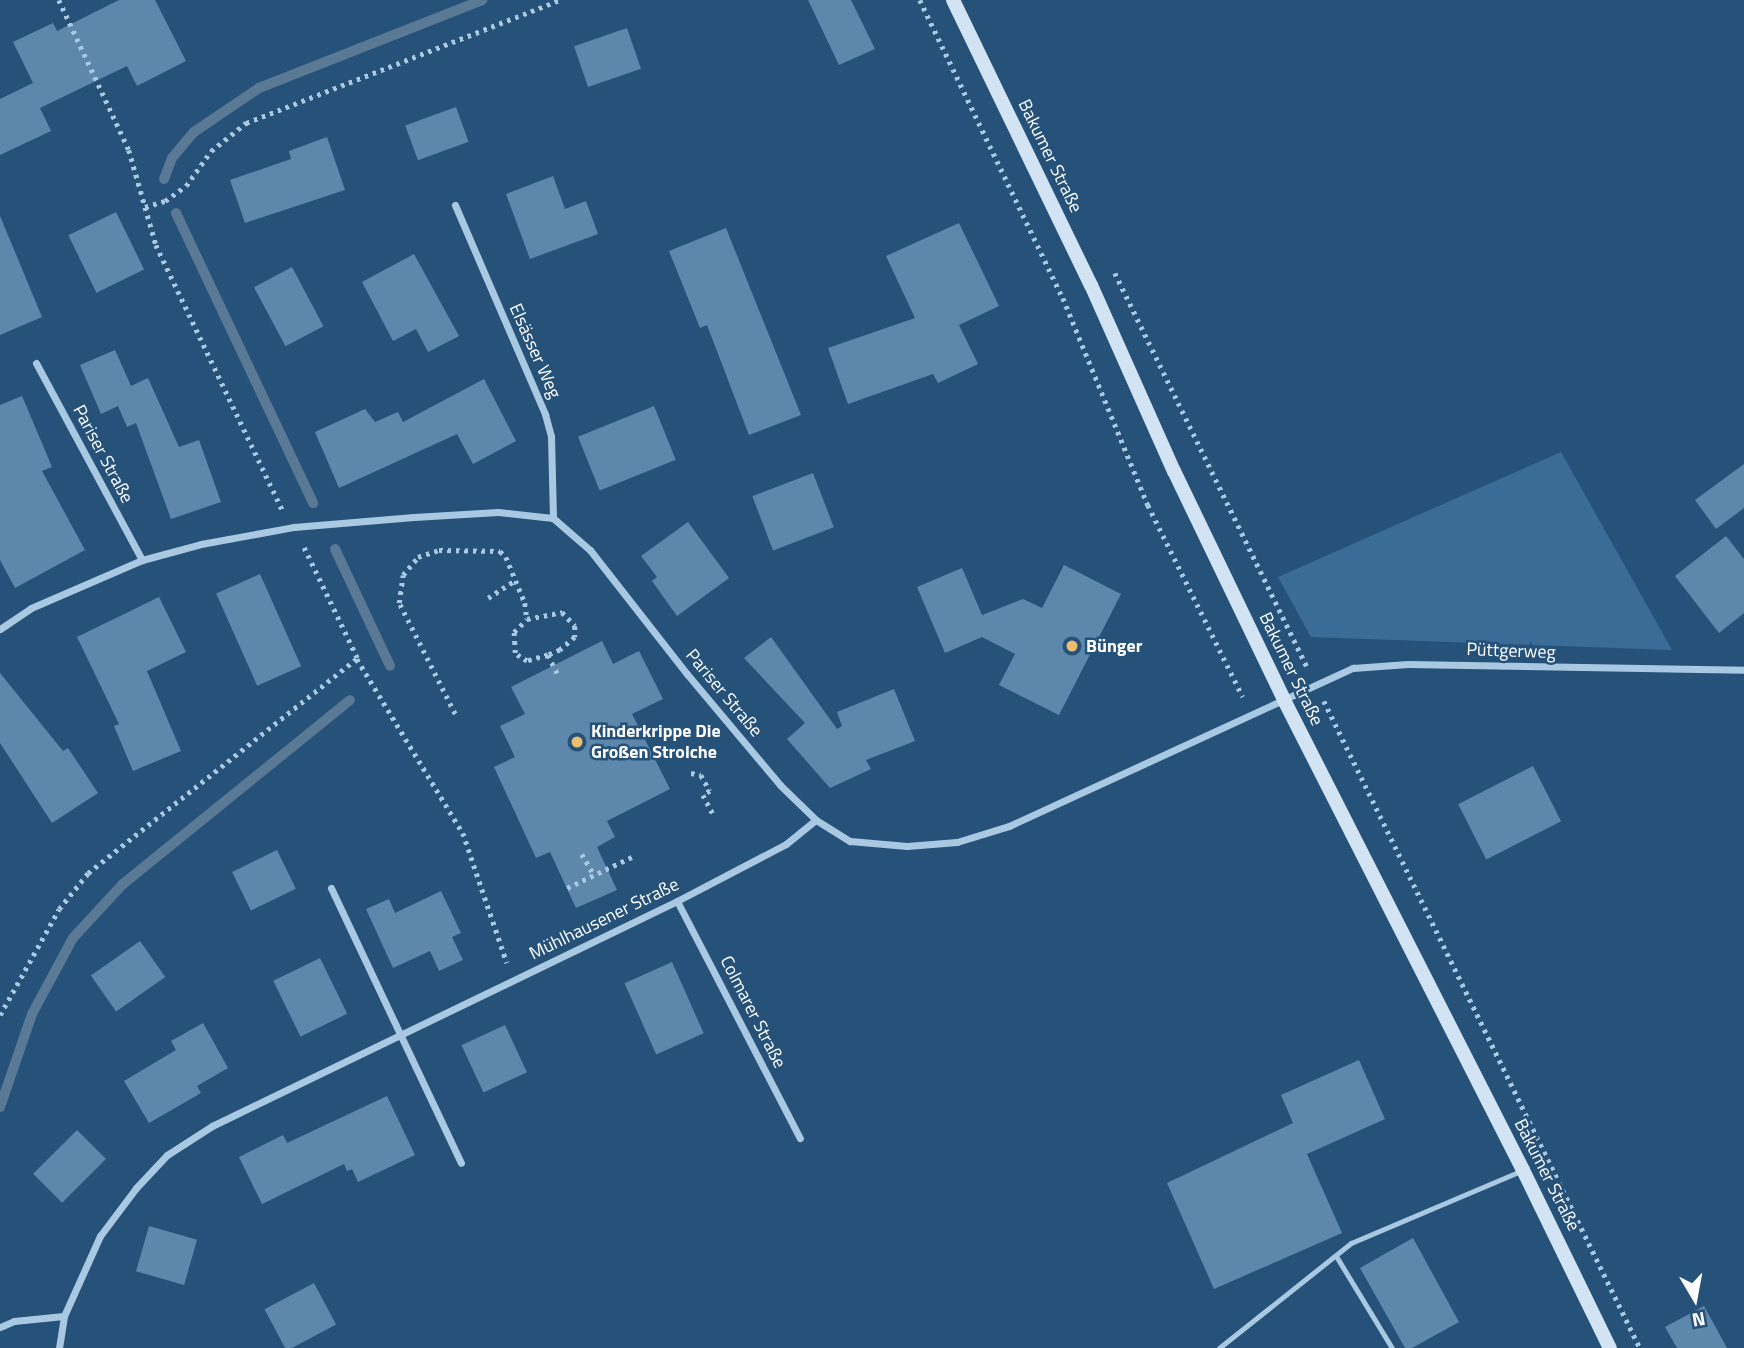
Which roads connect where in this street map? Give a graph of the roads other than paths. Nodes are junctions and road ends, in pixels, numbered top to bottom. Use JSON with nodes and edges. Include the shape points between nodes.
{"nodes":[{"id":1,"x":953,"y":0,"type":"edge"},
{"id":2,"x":454,"y":205,"type":"dead end"},
{"id":3,"x":36,"y":363,"type":"dead end"},
{"id":4,"x":553,"y":517,"type":"junction"},
{"id":5,"x":142,"y":560,"type":"junction"},
{"id":6,"x":0,"y":629,"type":"edge"},
{"id":7,"x":1744,"y":670,"type":"edge"},
{"id":8,"x":1284,"y":700,"type":"junction"},
{"id":9,"x":816,"y":820,"type":"junction"},
{"id":10,"x":331,"y":888,"type":"dead end"},
{"id":11,"x":677,"y":901,"type":"junction"},
{"id":12,"x":400,"y":1035,"type":"junction"},
{"id":13,"x":800,"y":1138,"type":"dead end"},
{"id":14,"x":461,"y":1163,"type":"dead end"},
{"id":15,"x":1524,"y":1170,"type":"junction"},
{"id":16,"x":1336,"y":1256,"type":"junction"},
{"id":17,"x":64,"y":1316,"type":"junction"},
{"id":18,"x":0,"y":1327,"type":"edge"},
{"id":19,"x":59,"y":1348,"type":"edge"},
{"id":20,"x":1219,"y":1348,"type":"edge"},
{"id":21,"x":1392,"y":1348,"type":"edge"},
{"id":22,"x":1610,"y":1348,"type":"edge"}],
"edges":[{"from":1,"to":8,"type":"main road","name":"Bakumer Straße"},
{"from":2,"to":4,"type":"street","name":"Elsässer Weg","via":[[545,414],[551,436]]},
{"from":3,"to":5,"type":"street","name":"Pariser Straße"},
{"from":4,"to":5,"type":"street","via":[[498,512],[294,527]]},
{"from":4,"to":9,"type":"street","name":"Pariser Straße","via":[[590,550],[701,692]]},
{"from":5,"to":6,"type":"street","via":[[31,608]]},
{"from":7,"to":8,"type":"street","name":"Püttgerweg","via":[[1408,664],[1353,668]]},
{"from":8,"to":9,"type":"street","name":"Pariser Straße","via":[[1009,826],[957,842],[907,846],[850,841]]},
{"from":8,"to":15,"type":"main road","name":"Bakumer Straße"},
{"from":9,"to":11,"type":"street","name":"Mühlhausener Straße","via":[[786,844]]},
{"from":10,"to":12,"type":"street"},
{"from":11,"to":12,"type":"street","name":"Mühlhausener Straße"},
{"from":11,"to":13,"type":"street","name":"Colmarer Straße"},
{"from":12,"to":14,"type":"street"},
{"from":12,"to":17,"type":"street","name":"Mühlhausener Straße","via":[[212,1126],[167,1155],[100,1236]]},
{"from":15,"to":16,"type":"lane","via":[[1351,1243]]},
{"from":15,"to":22,"type":"main road","name":"Bakumer Straße"},
{"from":16,"to":20,"type":"lane"},
{"from":16,"to":21,"type":"lane"},
{"from":17,"to":18,"type":"street","via":[[14,1321]]},
{"from":17,"to":19,"type":"street","name":"Mühlhausener Straße"}]}
